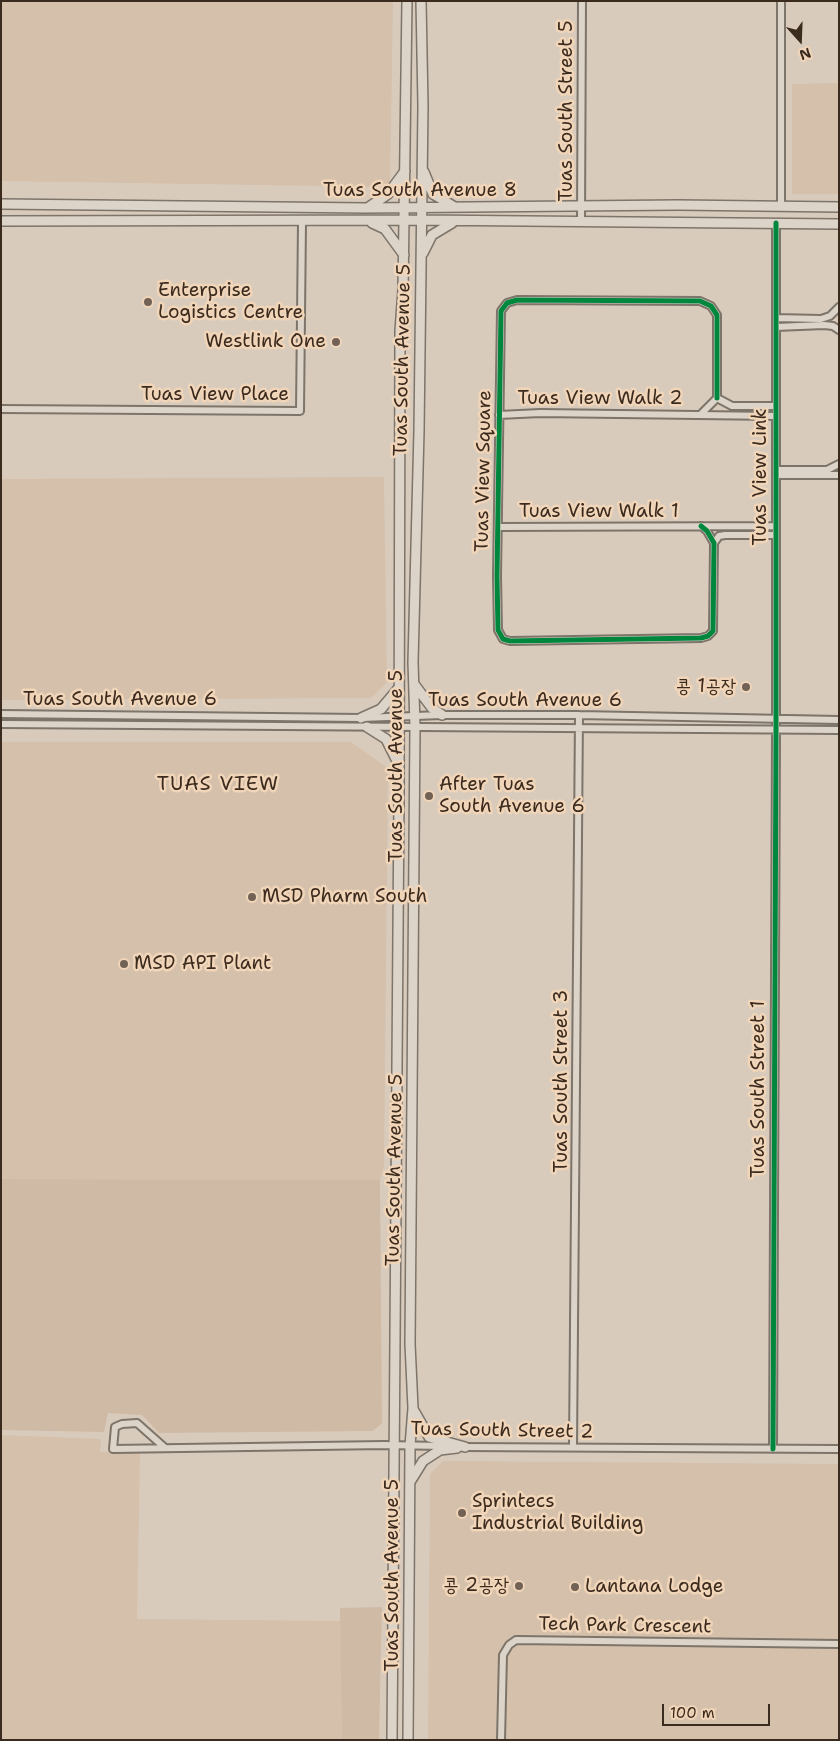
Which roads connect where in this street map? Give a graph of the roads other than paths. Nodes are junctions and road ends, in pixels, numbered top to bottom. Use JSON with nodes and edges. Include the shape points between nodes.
{"nodes":[{"id":1,"x":407,"y":1,"type":"edge"},
{"id":2,"x":421,"y":1,"type":"edge"},
{"id":3,"x":582,"y":1,"type":"edge"},
{"id":4,"x":780,"y":1,"type":"edge"},
{"id":5,"x":422,"y":162,"type":"junction"},
{"id":6,"x":405,"y":170,"type":"junction"},
{"id":7,"x":1,"y":204,"type":"edge"},
{"id":8,"x":582,"y":206,"type":"junction"},
{"id":9,"x":781,"y":206,"type":"junction"},
{"id":10,"x":421,"y":207,"type":"junction"},
{"id":11,"x":454,"y":207,"type":"junction"},
{"id":12,"x":839,"y":207,"type":"edge"},
{"id":13,"x":366,"y":208,"type":"junction"},
{"id":14,"x":405,"y":208,"type":"junction"},
{"id":15,"x":421,"y":220,"type":"junction"},
{"id":16,"x":1,"y":221,"type":"edge"},
{"id":17,"x":404,"y":221,"type":"junction"},
{"id":18,"x":457,"y":221,"type":"junction"},
{"id":19,"x":302,"y":222,"type":"junction"},
{"id":20,"x":366,"y":222,"type":"junction"},
{"id":21,"x":582,"y":222,"type":"junction"},
{"id":22,"x":776,"y":223,"type":"junction"},
{"id":23,"x":839,"y":224,"type":"edge"},
{"id":24,"x":404,"y":256,"type":"junction"},
{"id":25,"x":421,"y":257,"type":"junction"},
{"id":26,"x":839,"y":307,"type":"edge"},
{"id":27,"x":776,"y":318,"type":"junction"},
{"id":28,"x":776,"y":327,"type":"junction"},
{"id":29,"x":839,"y":330,"type":"edge"},
{"id":30,"x":717,"y":398,"type":"junction"},
{"id":31,"x":776,"y":406,"type":"junction"},
{"id":32,"x":1,"y":409,"type":"edge"},
{"id":33,"x":700,"y":414,"type":"junction"},
{"id":34,"x":500,"y":415,"type":"junction"},
{"id":35,"x":776,"y":416,"type":"junction"},
{"id":36,"x":839,"y":464,"type":"edge"},
{"id":37,"x":776,"y":472,"type":"junction"},
{"id":38,"x":839,"y":475,"type":"edge"},
{"id":39,"x":701,"y":526,"type":"junction"},
{"id":40,"x":776,"y":526,"type":"junction"},
{"id":41,"x":498,"y":527,"type":"junction"},
{"id":42,"x":776,"y":535,"type":"junction"},
{"id":43,"x":714,"y":542,"type":"junction"},
{"id":44,"x":413,"y":683,"type":"junction"},
{"id":45,"x":398,"y":689,"type":"junction"},
{"id":46,"x":1,"y":714,"type":"edge"},
{"id":47,"x":442,"y":715,"type":"junction"},
{"id":48,"x":579,"y":715,"type":"junction"},
{"id":49,"x":398,"y":717,"type":"junction"},
{"id":50,"x":361,"y":718,"type":"junction"},
{"id":51,"x":776,"y":719,"type":"junction"},
{"id":52,"x":839,"y":720,"type":"edge"},
{"id":53,"x":415,"y":722,"type":"junction"},
{"id":54,"x":1,"y":724,"type":"edge"},
{"id":55,"x":367,"y":727,"type":"junction"},
{"id":56,"x":399,"y":727,"type":"junction"},
{"id":57,"x":579,"y":727,"type":"junction"},
{"id":58,"x":776,"y":730,"type":"junction"},
{"id":59,"x":839,"y":730,"type":"edge"},
{"id":60,"x":399,"y":765,"type":"junction"},
{"id":61,"x":413,"y":1408,"type":"junction"},
{"id":62,"x":395,"y":1445,"type":"junction"},
{"id":63,"x":410,"y":1446,"type":"junction"},
{"id":64,"x":164,"y":1447,"type":"junction"},
{"id":65,"x":465,"y":1447,"type":"junction"},
{"id":66,"x":573,"y":1447,"type":"junction"},
{"id":67,"x":773,"y":1449,"type":"junction"},
{"id":68,"x":839,"y":1449,"type":"edge"},
{"id":69,"x":410,"y":1483,"type":"junction"},
{"id":70,"x":839,"y":1644,"type":"edge"},
{"id":71,"x":392,"y":1740,"type":"edge"},
{"id":72,"x":408,"y":1740,"type":"edge"},
{"id":73,"x":501,"y":1740,"type":"edge"}],
"edges":[{"from":1,"to":6,"type":"main road","name":"Tuas South Avenue 5"},
{"from":2,"to":5,"type":"main road","name":"Tuas South Avenue 5"},
{"from":3,"to":8,"type":"street","name":"Tuas South Street 5"},
{"from":4,"to":9,"type":"street"},
{"from":5,"to":10,"type":"main road","name":"Tuas South Avenue 5"},
{"from":5,"to":11,"type":"main road","via":[[433,194]]},
{"from":6,"to":13,"type":"main road","via":[[388,194]]},
{"from":6,"to":14,"type":"main road","name":"Tuas South Avenue 5"},
{"from":7,"to":13,"type":"main road","name":"Tuas South Avenue 8"},
{"from":8,"to":9,"type":"main road","name":"Tuas South Avenue 8"},
{"from":8,"to":11,"type":"main road","name":"Tuas South Avenue 8"},
{"from":8,"to":21,"type":"street","name":"Tuas South Street 5"},
{"from":9,"to":12,"type":"main road","name":"Tuas South Avenue 8"},
{"from":10,"to":11,"type":"main road","name":"Tuas South Avenue 8"},
{"from":10,"to":14,"type":"main road","name":"Tuas South Avenue 8"},
{"from":10,"to":15,"type":"main road","name":"Tuas South Avenue 5"},
{"from":13,"to":14,"type":"main road","name":"Tuas South Avenue 8"},
{"from":14,"to":17,"type":"main road","name":"Tuas South Avenue 5"},
{"from":15,"to":17,"type":"main road","name":"Tuas South Avenue 8"},
{"from":15,"to":18,"type":"main road","name":"Tuas South Avenue 8"},
{"from":15,"to":25,"type":"main road","name":"Tuas South Avenue 5"},
{"from":16,"to":19,"type":"main road","name":"Tuas South Avenue 8"},
{"from":17,"to":20,"type":"main road","name":"Tuas South Avenue 8"},
{"from":17,"to":24,"type":"main road","name":"Tuas South Avenue 5"},
{"from":18,"to":21,"type":"main road","name":"Tuas South Avenue 8"},
{"from":18,"to":25,"type":"main road","via":[[432,235]]},
{"from":19,"to":20,"type":"main road","name":"Tuas South Avenue 8"},
{"from":19,"to":32,"type":"street","name":"Tuas View Place","via":[[300,411]]},
{"from":20,"to":24,"type":"main road","via":[[385,229]]},
{"from":21,"to":22,"type":"main road","name":"Tuas South Avenue 8"},
{"from":22,"to":23,"type":"main road","name":"Tuas South Avenue 8"},
{"from":22,"to":27,"type":"street","name":"Tuas View Link"},
{"from":24,"to":45,"type":"main road","name":"Tuas South Avenue 5","via":[[400,331]]},
{"from":25,"to":44,"type":"main road","name":"Tuas South Avenue 5"},
{"from":26,"to":27,"type":"street","via":[[821,320]]},
{"from":27,"to":28,"type":"street","name":"Tuas View Link"},
{"from":28,"to":29,"type":"street","via":[[824,325]]},
{"from":28,"to":31,"type":"street","name":"Tuas View Link"},
{"from":30,"to":31,"type":"street","via":[[732,406]]},
{"from":30,"to":33,"type":"street","name":"Tuas View Walk 2"},
{"from":30,"to":34,"type":"street","name":"Tuas View Square","via":[[717,315],[711,306],[700,301],[516,300],[507,303],[501,311]]},
{"from":31,"to":35,"type":"street","name":"Tuas View Link"},
{"from":33,"to":34,"type":"street","name":"Tuas View Walk 2"},
{"from":33,"to":35,"type":"street","name":"Tuas View Walk 2"},
{"from":34,"to":41,"type":"street","name":"Tuas View Square"},
{"from":35,"to":37,"type":"street","name":"Tuas View Link"},
{"from":36,"to":37,"type":"street","via":[[827,470]]},
{"from":37,"to":38,"type":"street"},
{"from":37,"to":40,"type":"street","name":"Tuas View Link"},
{"from":39,"to":40,"type":"street","name":"Tuas View Walk 1"},
{"from":39,"to":41,"type":"street","name":"Tuas View Walk 1"},
{"from":39,"to":43,"type":"street","name":"Tuas View Walk 1"},
{"from":40,"to":42,"type":"street","name":"Tuas View Link"},
{"from":41,"to":43,"type":"street","name":"Tuas View Square","via":[[498,630],[503,639],[510,640],[708,636],[713,631]]},
{"from":42,"to":43,"type":"street","via":[[725,535]]},
{"from":42,"to":51,"type":"street","name":"Tuas View Link"},
{"from":44,"to":47,"type":"main road","via":[[432,708]]},
{"from":44,"to":53,"type":"main road","name":"Tuas South Avenue 5"},
{"from":45,"to":49,"type":"main road","name":"Tuas South Avenue 5"},
{"from":45,"to":50,"type":"main road","via":[[381,709]]},
{"from":46,"to":50,"type":"street","name":"Tuas South Avenue 6"},
{"from":47,"to":48,"type":"street","name":"Tuas South Avenue 6"},
{"from":47,"to":53,"type":"street","name":"Tuas South Avenue 6"},
{"from":48,"to":51,"type":"street","name":"Tuas South Avenue 6"},
{"from":48,"to":57,"type":"street","name":"Tuas South Street 3"},
{"from":49,"to":50,"type":"street","name":"Tuas South Avenue 6"},
{"from":49,"to":53,"type":"street","name":"Tuas South Avenue 6"},
{"from":49,"to":56,"type":"main road","name":"Tuas South Avenue 5"},
{"from":51,"to":52,"type":"street","name":"Tuas South Avenue 6"},
{"from":51,"to":58,"type":"street","name":"Tuas View Link"},
{"from":53,"to":56,"type":"street","name":"Tuas South Avenue 6"},
{"from":53,"to":57,"type":"street","name":"Tuas South Avenue 6"},
{"from":53,"to":61,"type":"main road","name":"Tuas South Avenue 5","via":[[410,1324]]},
{"from":54,"to":55,"type":"street","name":"Tuas South Avenue 6"},
{"from":55,"to":56,"type":"street","name":"Tuas South Avenue 6"},
{"from":55,"to":60,"type":"main road","via":[[386,739]]},
{"from":56,"to":60,"type":"main road","name":"Tuas South Avenue 5"},
{"from":57,"to":58,"type":"street","name":"Tuas South Avenue 6"},
{"from":57,"to":66,"type":"street","name":"Tuas South Street 3"},
{"from":58,"to":59,"type":"street","name":"Tuas South Avenue 6"},
{"from":58,"to":67,"type":"street","name":"Tuas South Street 1"},
{"from":60,"to":62,"type":"main road","name":"Tuas South Avenue 5"},
{"from":61,"to":63,"type":"main road","name":"Tuas South Avenue 5"},
{"from":61,"to":65,"type":"main road","via":[[429,1437]]},
{"from":62,"to":63,"type":"street","name":"Tuas South Street 2"},
{"from":62,"to":64,"type":"street","name":"Tuas South Street 2"},
{"from":62,"to":71,"type":"main road","name":"Tuas South Avenue 5"},
{"from":63,"to":65,"type":"street","name":"Tuas South Street 2"},
{"from":63,"to":69,"type":"main road","name":"Tuas South Avenue 5"},
{"from":64,"to":64,"type":"street","name":"Tuas South Street 2","via":[[152,1450],[113,1449],[115,1427],[137,1423]]},
{"from":65,"to":66,"type":"street","name":"Tuas South Street 2"},
{"from":65,"to":69,"type":"main road","via":[[440,1450],[423,1461]]},
{"from":66,"to":67,"type":"street","name":"Tuas South Street 2"},
{"from":67,"to":68,"type":"street","name":"Tuas South Street 2"},
{"from":69,"to":72,"type":"main road","name":"Tuas South Avenue 5"},
{"from":70,"to":73,"type":"street","name":"Tech Park Crescent","via":[[516,1640],[503,1655]]}]}
